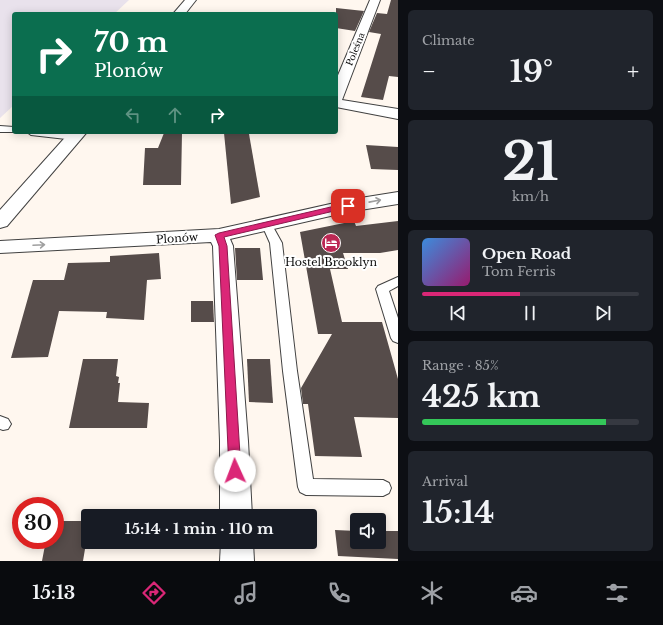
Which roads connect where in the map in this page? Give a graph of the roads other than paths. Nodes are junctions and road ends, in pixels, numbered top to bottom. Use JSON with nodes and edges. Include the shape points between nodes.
{"nodes":[{"id":1,"x":191,"y":0,"type":"edge"},
{"id":2,"x":375,"y":0,"type":"edge"},
{"id":3,"x":181,"y":12,"type":"edge"},
{"id":4,"x":338,"y":92,"type":"edge"},
{"id":5,"x":338,"y":103,"type":"edge"},
{"id":6,"x":398,"y":114,"type":"edge"},
{"id":7,"x":0,"y":129,"type":"edge"},
{"id":8,"x":12,"y":130,"type":"edge"},
{"id":9,"x":77,"y":134,"type":"edge"},
{"id":10,"x":398,"y":198,"type":"edge"},
{"id":11,"x":0,"y":222,"type":"edge"},
{"id":12,"x":268,"y":225,"type":"junction"},
{"id":13,"x":219,"y":235,"type":"junction"},
{"id":14,"x":0,"y":247,"type":"edge"},
{"id":15,"x":398,"y":281,"type":"edge"},
{"id":16,"x":398,"y":338,"type":"edge"},
{"id":17,"x":382,"y":488,"type":"dead end"},
{"id":18,"x":236,"y":509,"type":"edge"},
{"id":19,"x":237,"y":549,"type":"edge"},
{"id":20,"x":237,"y":561,"type":"edge"}],
"edges":[{"from":1,"to":3,"type":"street"},
{"from":2,"to":4,"type":"street","name":"Poleśna"},
{"from":5,"to":6,"type":"street"},
{"from":7,"to":8,"type":"lane"},
{"from":9,"to":11,"type":"street"},
{"from":12,"to":10,"type":"street","name":"Plonów","one_way":true,"via":[[348,206]]},
{"from":12,"to":13,"type":"street","name":"Plonów"},
{"from":12,"to":17,"type":"lane","via":[[276,243],[306,487]]},
{"from":14,"to":13,"type":"street","name":"Plonów","one_way":true},
{"from":13,"to":18,"type":"street","via":[[224,253]]},
{"from":15,"to":16,"type":"lane","via":[[382,289]]},
{"from":19,"to":20,"type":"street"}]}
